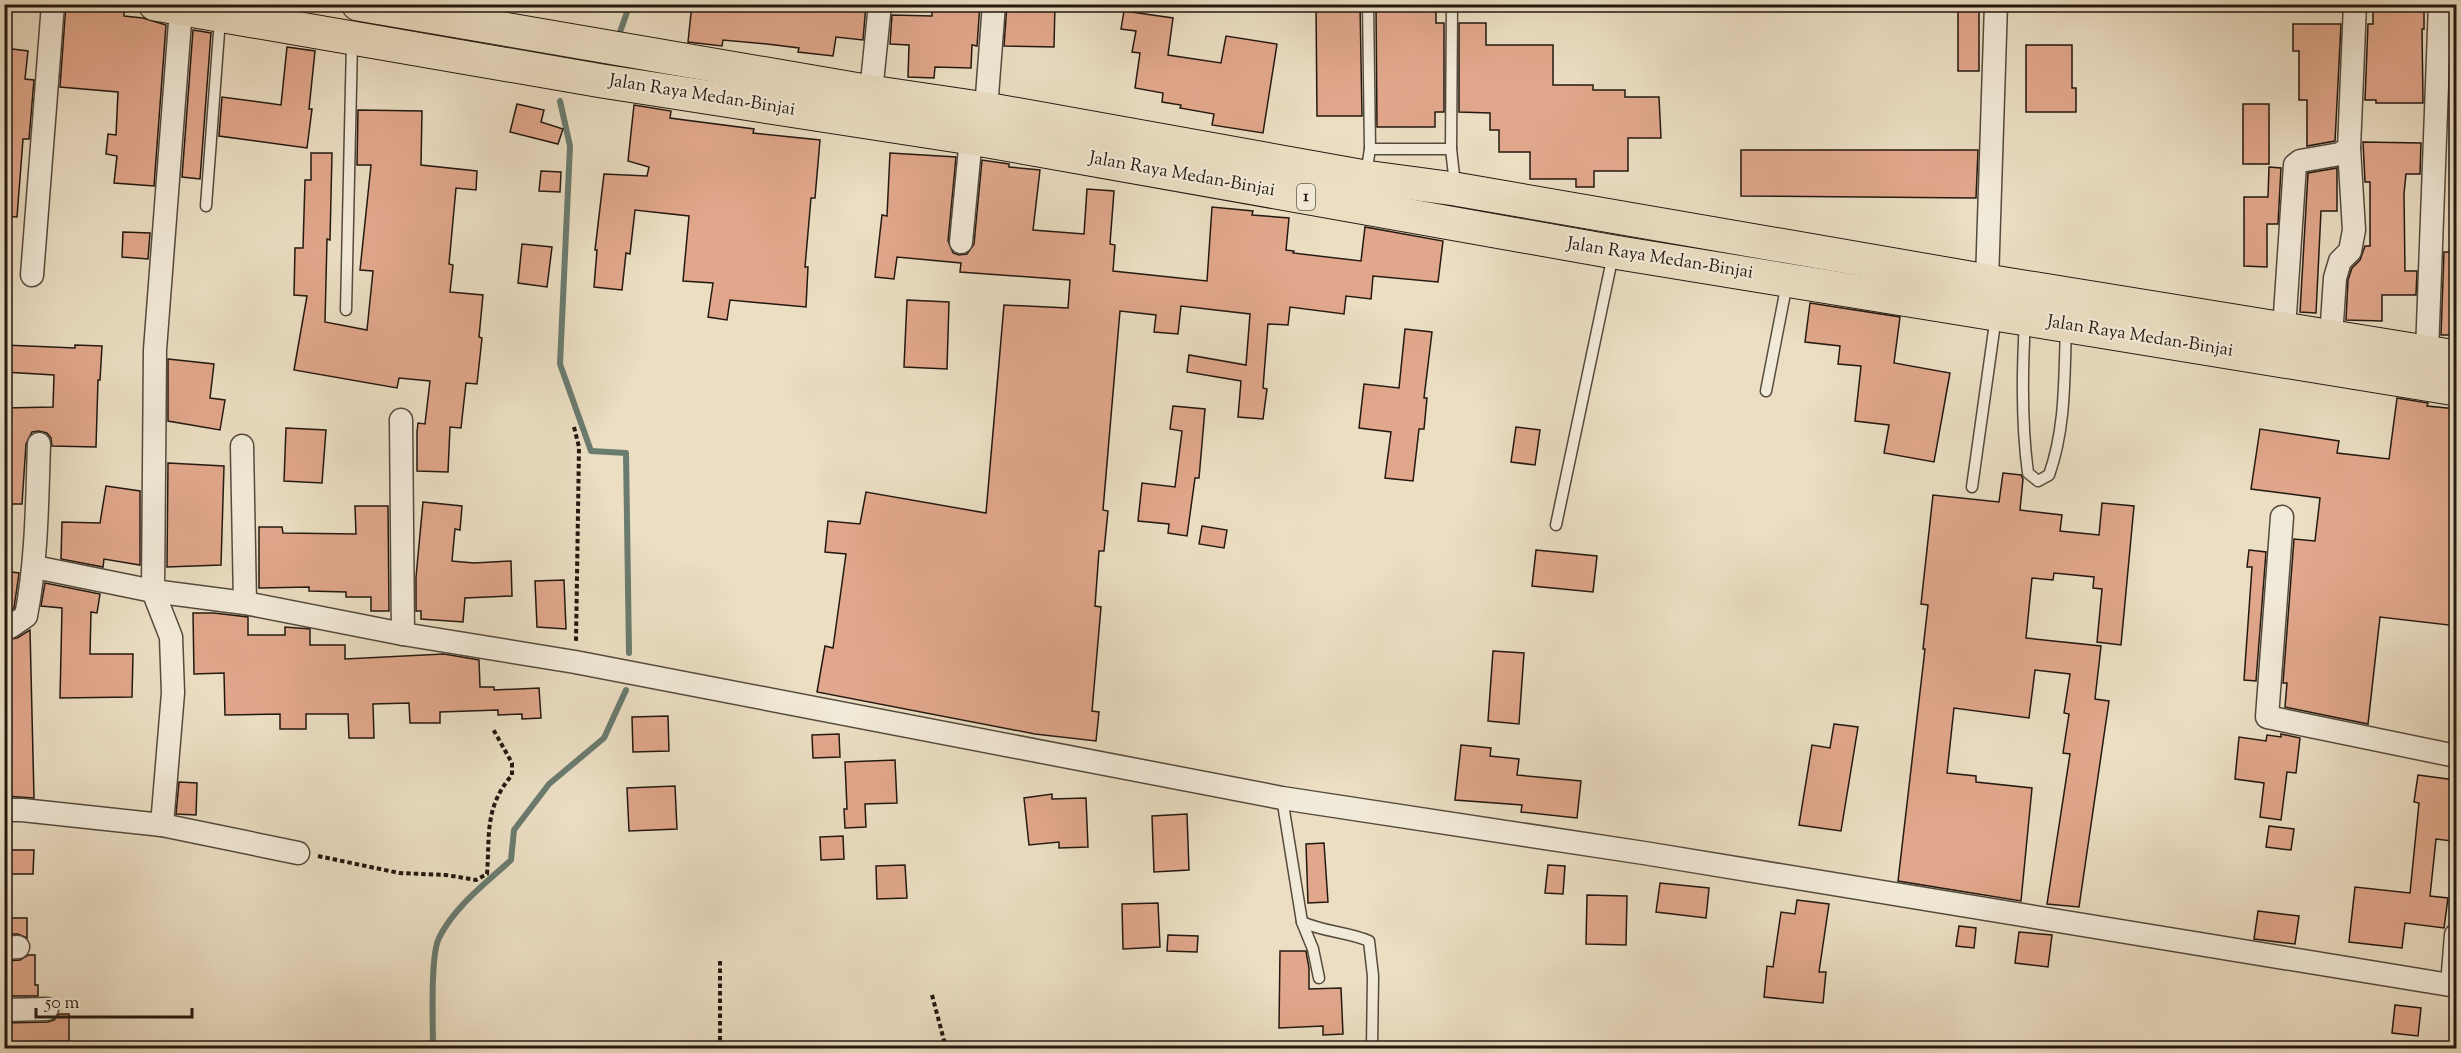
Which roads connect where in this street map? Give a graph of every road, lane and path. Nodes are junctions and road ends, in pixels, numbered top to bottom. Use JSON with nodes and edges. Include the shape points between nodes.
{"nodes":[{"id":1,"x":53,"y":4,"type":"edge"},
{"id":2,"x":358,"y":4,"type":"edge"},
{"id":3,"x":880,"y":4,"type":"edge"},
{"id":4,"x":994,"y":4,"type":"edge"},
{"id":5,"x":1368,"y":4,"type":"edge"},
{"id":6,"x":1452,"y":4,"type":"edge"},
{"id":7,"x":1996,"y":4,"type":"edge"},
{"id":8,"x":2355,"y":4,"type":"edge"},
{"id":9,"x":2440,"y":4,"type":"edge"},
{"id":10,"x":168,"y":7,"type":"edge"},
{"id":11,"x":220,"y":16,"type":"junction"},
{"id":12,"x":352,"y":38,"type":"junction"},
{"id":13,"x":870,"y":92,"type":"junction"},
{"id":14,"x":986,"y":109,"type":"junction"},
{"id":15,"x":970,"y":138,"type":"junction"},
{"id":16,"x":2349,"y":148,"type":"junction"},
{"id":17,"x":1451,"y":149,"type":"junction"},
{"id":18,"x":1368,"y":163,"type":"junction"},
{"id":19,"x":1455,"y":189,"type":"junction"},
{"id":20,"x":206,"y":206,"type":"dead end"},
{"id":21,"x":961,"y":242,"type":"dead end"},
{"id":22,"x":1614,"y":252,"type":"junction"},
{"id":23,"x":32,"y":275,"type":"dead end"},
{"id":24,"x":1788,"y":279,"type":"junction"},
{"id":25,"x":1987,"y":281,"type":"junction"},
{"id":26,"x":346,"y":310,"type":"dead end"},
{"id":27,"x":2011,"y":316,"type":"junction"},
{"id":28,"x":2066,"y":325,"type":"junction"},
{"id":29,"x":2284,"y":329,"type":"junction"},
{"id":30,"x":2331,"y":337,"type":"junction"},
{"id":31,"x":2442,"y":355,"type":"edge"},
{"id":32,"x":2457,"y":389,"type":"edge"},
{"id":33,"x":1766,"y":391,"type":"dead end"},
{"id":34,"x":401,"y":420,"type":"dead end"},
{"id":35,"x":574,"y":427,"type":"dead end"},
{"id":36,"x":39,"y":444,"type":"dead end"},
{"id":37,"x":242,"y":446,"type":"dead end"},
{"id":38,"x":1972,"y":487,"type":"dead end"},
{"id":39,"x":2282,"y":517,"type":"dead end"},
{"id":40,"x":1556,"y":525,"type":"dead end"},
{"id":41,"x":35,"y":567,"type":"junction"},
{"id":42,"x":153,"y":591,"type":"junction"},
{"id":43,"x":244,"y":603,"type":"junction"},
{"id":44,"x":4,"y":627,"type":"edge"},
{"id":45,"x":403,"y":634,"type":"junction"},
{"id":46,"x":575,"y":662,"type":"junction"},
{"id":47,"x":493,"y":729,"type":"dead end"},
{"id":48,"x":2457,"y":756,"type":"edge"},
{"id":49,"x":1282,"y":798,"type":"junction"},
{"id":50,"x":4,"y":810,"type":"edge"},
{"id":51,"x":162,"y":825,"type":"junction"},
{"id":52,"x":298,"y":852,"type":"joint"},
{"id":53,"x":1302,"y":922,"type":"junction"},
{"id":54,"x":2457,"y":935,"type":"edge"},
{"id":55,"x":720,"y":961,"type":"dead end"},
{"id":56,"x":1319,"y":978,"type":"dead end"},
{"id":57,"x":2454,"y":985,"type":"edge"},
{"id":58,"x":932,"y":995,"type":"dead end"},
{"id":59,"x":47,"y":1009,"type":"dead end"},
{"id":60,"x":4,"y":1010,"type":"edge"},
{"id":61,"x":720,"y":1048,"type":"edge"},
{"id":62,"x":946,"y":1048,"type":"edge"},
{"id":63,"x":1372,"y":1048,"type":"edge"}],
"edges":[{"from":1,"to":23,"type":"street"},
{"from":2,"to":13,"type":"main road","name":"Jalan Raya Medan-Binjai","number":"1"},
{"from":3,"to":13,"type":"street"},
{"from":4,"to":14,"type":"street"},
{"from":5,"to":18,"type":"lane"},
{"from":6,"to":17,"type":"lane"},
{"from":7,"to":25,"type":"street"},
{"from":8,"to":16,"type":"street"},
{"from":9,"to":31,"type":"street"},
{"from":10,"to":11,"type":"main road","name":"Jalan Raya Medan-Binjai","number":"1"},
{"from":10,"to":42,"type":"street","via":[[155,350]]},
{"from":11,"to":12,"type":"main road","name":"Jalan Raya Medan-Binjai","number":"1"},
{"from":11,"to":20,"type":"lane"},
{"from":12,"to":15,"type":"main road","name":"Jalan Raya Medan-Binjai","number":"1"},
{"from":12,"to":26,"type":"lane"},
{"from":13,"to":14,"type":"main road","name":"Jalan Raya Medan-Binjai","number":"1"},
{"from":14,"to":15,"type":"street"},
{"from":14,"to":18,"type":"main road","name":"Jalan Raya Medan-Binjai","number":"1"},
{"from":15,"to":21,"type":"street"},
{"from":15,"to":22,"type":"main road","name":"Jalan Raya Medan-Binjai","number":"1"},
{"from":16,"to":29,"type":"street","via":[[2340,154],[2295,165]]},
{"from":16,"to":30,"type":"street","via":[[2354,230],[2350,251],[2340,261],[2335,278]]},
{"from":17,"to":18,"type":"lane"},
{"from":17,"to":19,"type":"lane"},
{"from":18,"to":19,"type":"main road","name":"Jalan Raya Medan-Binjai","number":"1"},
{"from":19,"to":25,"type":"main road","name":"Jalan Raya Medan-Binjai","number":"1"},
{"from":22,"to":24,"type":"main road","name":"Jalan Raya Medan-Binjai","number":"1"},
{"from":22,"to":40,"type":"lane"},
{"from":24,"to":27,"type":"main road","name":"Jalan Raya Medan-Binjai","number":"1"},
{"from":24,"to":33,"type":"lane"},
{"from":25,"to":29,"type":"main road","name":"Jalan Raya Medan-Binjai","number":"1"},
{"from":27,"to":28,"type":"main road","name":"Jalan Raya Medan-Binjai","number":"1"},
{"from":27,"to":28,"type":"lane","via":[[2022,379],[2028,473],[2038,480],[2049,475],[2058,450]]},
{"from":27,"to":38,"type":"lane"},
{"from":28,"to":32,"type":"main road","name":"Jalan Raya Medan-Binjai","number":"1"},
{"from":29,"to":30,"type":"main road","name":"Jalan Raya Medan-Binjai","number":"1"},
{"from":30,"to":31,"type":"main road","name":"Jalan Raya Medan-Binjai","number":"1"},
{"from":34,"to":45,"type":"street"},
{"from":35,"to":46,"type":"path","via":[[579,447]]},
{"from":36,"to":41,"type":"street"},
{"from":37,"to":43,"type":"street"},
{"from":39,"to":48,"type":"street","via":[[2267,717]]},
{"from":41,"to":42,"type":"street"},
{"from":41,"to":44,"type":"street","via":[[26,616]]},
{"from":42,"to":43,"type":"street"},
{"from":42,"to":51,"type":"street","via":[[171,637],[173,693]]},
{"from":43,"to":45,"type":"street"},
{"from":45,"to":46,"type":"street"},
{"from":46,"to":49,"type":"street"},
{"from":47,"to":52,"type":"path","via":[[512,763],[512,775],[492,807],[487,831],[487,874],[476,880],[399,873]]},
{"from":49,"to":53,"type":"lane"},
{"from":49,"to":57,"type":"street"},
{"from":50,"to":51,"type":"street"},
{"from":51,"to":52,"type":"street"},
{"from":53,"to":56,"type":"lane"},
{"from":53,"to":63,"type":"lane","via":[[1369,941],[1373,976]]},
{"from":54,"to":57,"type":"street"},
{"from":55,"to":61,"type":"path"},
{"from":58,"to":62,"type":"path"},
{"from":59,"to":60,"type":"street"}]}
